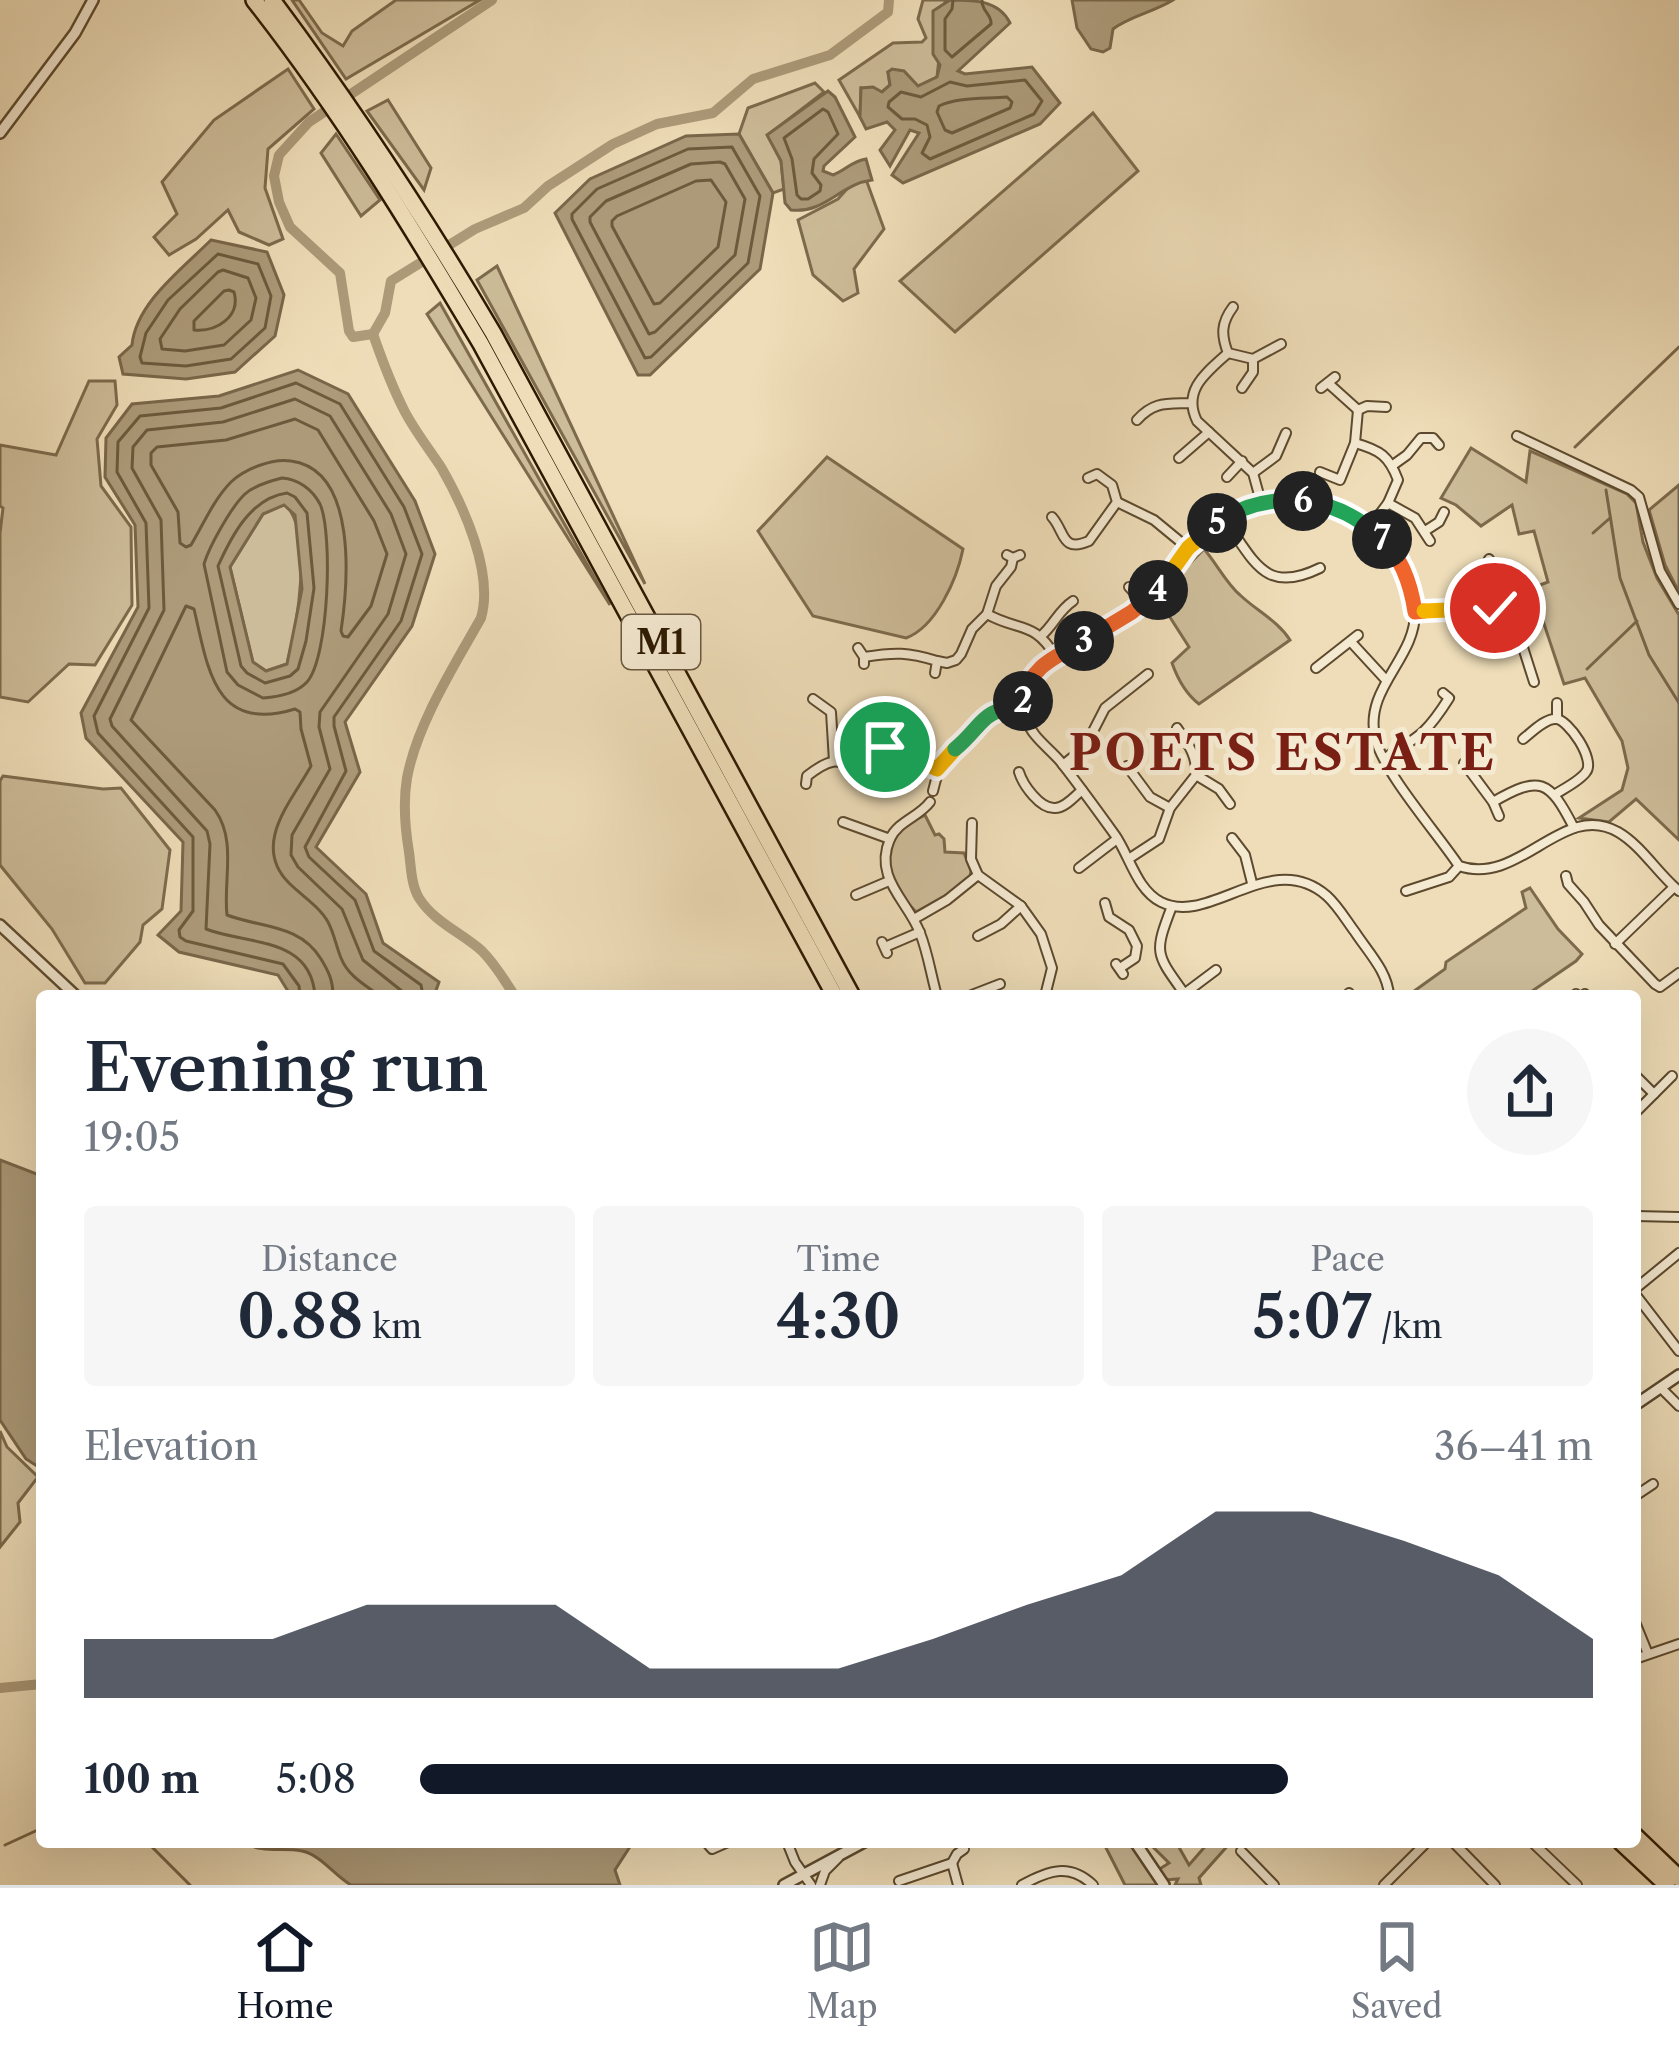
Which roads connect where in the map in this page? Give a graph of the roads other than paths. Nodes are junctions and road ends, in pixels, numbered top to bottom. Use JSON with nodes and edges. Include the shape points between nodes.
{"nodes":[{"id":1,"x":93,"y":0,"type":"edge"},
{"id":2,"x":254,"y":0,"type":"edge"},
{"id":3,"x":272,"y":0,"type":"edge"},
{"id":4,"x":325,"y":85,"type":"junction"},
{"id":5,"x":0,"y":133,"type":"edge"},
{"id":6,"x":460,"y":294,"type":"junction"},
{"id":7,"x":1233,"y":307,"type":"dead end"},
{"id":8,"x":1281,"y":344,"type":"dead end"},
{"id":9,"x":1228,"y":353,"type":"junction"},
{"id":10,"x":1253,"y":359,"type":"junction"},
{"id":11,"x":1328,"y":383,"type":"dead end"},
{"id":12,"x":1242,"y":388,"type":"dead end"},
{"id":13,"x":1191,"y":403,"type":"junction"},
{"id":14,"x":1386,"y":407,"type":"dead end"},
{"id":15,"x":1358,"y":410,"type":"junction"},
{"id":16,"x":1136,"y":421,"type":"dead end"},
{"id":17,"x":1209,"y":432,"type":"junction"},
{"id":18,"x":1286,"y":433,"type":"dead end"},
{"id":19,"x":1517,"y":436,"type":"dead end"},
{"id":20,"x":1355,"y":443,"type":"junction"},
{"id":21,"x":1440,"y":445,"type":"dead end"},
{"id":22,"x":1178,"y":459,"type":"dead end"},
{"id":23,"x":1242,"y":461,"type":"junction"},
{"id":24,"x":1393,"y":465,"type":"junction"},
{"id":25,"x":1320,"y":472,"type":"dead end"},
{"id":26,"x":1253,"y":473,"type":"junction"},
{"id":27,"x":1227,"y":477,"type":"dead end"},
{"id":28,"x":1088,"y":478,"type":"dead end"},
{"id":29,"x":1117,"y":502,"type":"junction"},
{"id":30,"x":1261,"y":502,"type":"junction"},
{"id":31,"x":1388,"y":503,"type":"junction"},
{"id":32,"x":1444,"y":512,"type":"dead end"},
{"id":33,"x":1052,"y":517,"type":"dead end"},
{"id":34,"x":1223,"y":518,"type":"junction"},
{"id":35,"x":1370,"y":527,"type":"junction"},
{"id":36,"x":1188,"y":548,"type":"junction"},
{"id":37,"x":1013,"y":556,"type":"dead end"},
{"id":38,"x":1489,"y":559,"type":"dead end"},
{"id":39,"x":1320,"y":568,"type":"dead end"},
{"id":40,"x":1129,"y":587,"type":"dead end"},
{"id":41,"x":1072,"y":601,"type":"dead end"},
{"id":42,"x":1144,"y":602,"type":"junction"},
{"id":43,"x":1679,"y":604,"type":"edge"},
{"id":44,"x":1486,"y":607,"type":"junction"},
{"id":45,"x":1415,"y":612,"type":"junction"},
{"id":46,"x":987,"y":614,"type":"junction"},
{"id":47,"x":1041,"y":636,"type":"junction"},
{"id":48,"x":862,"y":656,"type":"dead end"},
{"id":49,"x":1056,"y":658,"type":"junction"},
{"id":50,"x":937,"y":661,"type":"junction"},
{"id":51,"x":1316,"y":668,"type":"dead end"},
{"id":52,"x":934,"y":673,"type":"dead end"},
{"id":53,"x":1141,"y":676,"type":"dead end"},
{"id":54,"x":1386,"y":680,"type":"junction"},
{"id":55,"x":1534,"y":682,"type":"dead end"},
{"id":56,"x":1443,"y":693,"type":"dead end"},
{"id":57,"x":813,"y":699,"type":"dead end"},
{"id":58,"x":1557,"y":703,"type":"dead end"},
{"id":59,"x":1022,"y":707,"type":"junction"},
{"id":60,"x":1557,"y":718,"type":"junction"},
{"id":61,"x":883,"y":724,"type":"dead end"},
{"id":62,"x":1177,"y":728,"type":"dead end"},
{"id":63,"x":1523,"y":739,"type":"dead end"},
{"id":64,"x":1385,"y":758,"type":"junction"},
{"id":65,"x":892,"y":760,"type":"junction"},
{"id":66,"x":834,"y":761,"type":"junction"},
{"id":67,"x":1463,"y":763,"type":"dead end"},
{"id":68,"x":1063,"y":765,"type":"junction"},
{"id":69,"x":1127,"y":766,"type":"dead end"},
{"id":70,"x":937,"y":769,"type":"junction"},
{"id":71,"x":1019,"y":772,"type":"dead end"},
{"id":72,"x":1196,"y":776,"type":"junction"},
{"id":73,"x":805,"y":777,"type":"dead end"},
{"id":74,"x":936,"y":785,"type":"dead end"},
{"id":75,"x":1082,"y":790,"type":"junction"},
{"id":76,"x":1554,"y":795,"type":"junction"},
{"id":77,"x":1493,"y":802,"type":"junction"},
{"id":78,"x":1229,"y":804,"type":"dead end"},
{"id":79,"x":928,"y":808,"type":"dead end"},
{"id":80,"x":1170,"y":808,"type":"junction"},
{"id":81,"x":1499,"y":816,"type":"dead end"},
{"id":82,"x":973,"y":823,"type":"dead end"},
{"id":83,"x":846,"y":827,"type":"dead end"},
{"id":84,"x":1574,"y":828,"type":"junction"},
{"id":85,"x":1232,"y":838,"type":"dead end"},
{"id":86,"x":890,"y":839,"type":"junction"},
{"id":87,"x":1117,"y":839,"type":"junction"},
{"id":88,"x":1130,"y":858,"type":"junction"},
{"id":89,"x":1460,"y":866,"type":"junction"},
{"id":90,"x":1079,"y":868,"type":"dead end"},
{"id":91,"x":978,"y":875,"type":"junction"},
{"id":92,"x":1566,"y":876,"type":"dead end"},
{"id":93,"x":889,"y":881,"type":"junction"},
{"id":94,"x":1252,"y":884,"type":"junction"},
{"id":95,"x":1676,"y":890,"type":"edge"},
{"id":96,"x":1406,"y":891,"type":"dead end"},
{"id":97,"x":856,"y":895,"type":"dead end"},
{"id":98,"x":1105,"y":903,"type":"dead end"},
{"id":99,"x":1021,"y":906,"type":"junction"},
{"id":100,"x":1172,"y":906,"type":"junction"},
{"id":101,"x":914,"y":919,"type":"junction"},
{"id":102,"x":0,"y":925,"type":"edge"},
{"id":103,"x":920,"y":932,"type":"junction"},
{"id":104,"x":978,"y":936,"type":"dead end"},
{"id":105,"x":1615,"y":944,"type":"junction"},
{"id":106,"x":1159,"y":945,"type":"junction"},
{"id":107,"x":1138,"y":946,"type":"junction"},
{"id":108,"x":885,"y":947,"type":"dead end"},
{"id":109,"x":1120,"y":969,"type":"dead end"},
{"id":110,"x":1216,"y":970,"type":"dead end"},
{"id":111,"x":1679,"y":973,"type":"edge"},
{"id":112,"x":1000,"y":984,"type":"dead end"},
{"id":113,"x":70,"y":990,"type":"edge"},
{"id":114,"x":832,"y":990,"type":"edge"},
{"id":115,"x":850,"y":990,"type":"edge"},
{"id":116,"x":935,"y":990,"type":"edge"},
{"id":117,"x":985,"y":990,"type":"edge"},
{"id":118,"x":1047,"y":990,"type":"edge"},
{"id":119,"x":1179,"y":990,"type":"edge"},
{"id":120,"x":1189,"y":990,"type":"edge"},
{"id":121,"x":1388,"y":990,"type":"edge"},
{"id":122,"x":1672,"y":1076,"type":"dead end"},
{"id":123,"x":1641,"y":1082,"type":"edge"},
{"id":124,"x":1654,"y":1094,"type":"junction"},
{"id":125,"x":1641,"y":1107,"type":"edge"},
{"id":126,"x":1641,"y":1216,"type":"edge"},
{"id":127,"x":1679,"y":1217,"type":"edge"},
{"id":128,"x":1679,"y":1253,"type":"edge"},
{"id":129,"x":1641,"y":1286,"type":"edge"},
{"id":130,"x":1641,"y":1299,"type":"edge"},
{"id":131,"x":1679,"y":1351,"type":"edge"},
{"id":132,"x":1679,"y":1375,"type":"edge"},
{"id":133,"x":1662,"y":1389,"type":"junction"},
{"id":134,"x":1641,"y":1401,"type":"edge"},
{"id":135,"x":1679,"y":1406,"type":"edge"},
{"id":136,"x":1653,"y":1484,"type":"dead end"},
{"id":137,"x":1641,"y":1492,"type":"edge"},
{"id":138,"x":1641,"y":1637,"type":"edge"},
{"id":139,"x":1679,"y":1643,"type":"edge"},
{"id":140,"x":1648,"y":1654,"type":"junction"},
{"id":141,"x":1641,"y":1657,"type":"edge"},
{"id":142,"x":1641,"y":1842,"type":"edge"},
{"id":143,"x":790,"y":1848,"type":"edge"},
{"id":144,"x":852,"y":1848,"type":"edge"},
{"id":145,"x":1139,"y":1848,"type":"edge"},
{"id":146,"x":1421,"y":1848,"type":"edge"},
{"id":147,"x":1459,"y":1848,"type":"edge"},
{"id":148,"x":1538,"y":1848,"type":"edge"},
{"id":149,"x":1627,"y":1848,"type":"edge"},
{"id":150,"x":964,"y":1849,"type":"dead end"},
{"id":151,"x":848,"y":1850,"type":"junction"},
{"id":152,"x":1241,"y":1851,"type":"dead end"},
{"id":153,"x":952,"y":1863,"type":"junction"},
{"id":154,"x":803,"y":1874,"type":"junction"},
{"id":155,"x":1679,"y":1878,"type":"edge"},
{"id":156,"x":899,"y":1881,"type":"dead end"},
{"id":157,"x":1162,"y":1882,"type":"edge"},
{"id":158,"x":1094,"y":1884,"type":"edge"},
{"id":159,"x":784,"y":1885,"type":"edge"},
{"id":160,"x":815,"y":1885,"type":"edge"},
{"id":161,"x":958,"y":1885,"type":"edge"},
{"id":162,"x":1022,"y":1885,"type":"edge"},
{"id":163,"x":1274,"y":1885,"type":"edge"},
{"id":164,"x":1384,"y":1885,"type":"edge"},
{"id":165,"x":1495,"y":1885,"type":"edge"},
{"id":166,"x":1576,"y":1885,"type":"edge"},
{"id":167,"x":1667,"y":1885,"type":"edge"}],
"edges":[{"from":1,"to":5,"type":"street"},
{"from":2,"to":4,"type":"highway","number":"M1"},
{"from":3,"to":4,"type":"highway","number":"M1"},
{"from":4,"to":6,"type":"highway","number":"M1"},
{"from":6,"to":114,"type":"highway","number":"M1"},
{"from":6,"to":115,"type":"highway","number":"M1"},
{"from":7,"to":9,"type":"street","via":[[1223,324]]},
{"from":8,"to":10,"type":"street"},
{"from":9,"to":10,"type":"street"},
{"from":9,"to":13,"type":"street","via":[[1204,375]]},
{"from":10,"to":12,"type":"street"},
{"from":11,"to":15,"type":"street"},
{"from":13,"to":16,"type":"street","via":[[1148,408]]},
{"from":13,"to":17,"type":"street"},
{"from":14,"to":15,"type":"street"},
{"from":15,"to":20,"type":"street"},
{"from":17,"to":22,"type":"street"},
{"from":17,"to":23,"type":"street"},
{"from":18,"to":26,"type":"street","via":[[1276,456]]},
{"from":19,"to":43,"type":"street","via":[[1639,497],[1660,571]]},
{"from":20,"to":24,"type":"street"},
{"from":20,"to":25,"type":"street","via":[[1340,480]]},
{"from":21,"to":24,"type":"street","via":[[1421,438]]},
{"from":23,"to":26,"type":"street"},
{"from":23,"to":27,"type":"street"},
{"from":24,"to":31,"type":"street","via":[[1398,480]]},
{"from":26,"to":30,"type":"street"},
{"from":28,"to":29,"type":"street","via":[[1096,474],[1112,485]]},
{"from":29,"to":33,"type":"street","via":[[1081,544],[1066,541]]},
{"from":29,"to":36,"type":"street"},
{"from":30,"to":34,"type":"street"},
{"from":30,"to":35,"type":"street","via":[[1316,502]]},
{"from":31,"to":32,"type":"street","via":[[1427,536]]},
{"from":31,"to":35,"type":"street"},
{"from":34,"to":36,"type":"street"},
{"from":34,"to":39,"type":"street","via":[[1274,577]]},
{"from":35,"to":45,"type":"street","via":[[1403,569]]},
{"from":36,"to":42,"type":"street"},
{"from":37,"to":46,"type":"street"},
{"from":38,"to":44,"type":"street"},
{"from":40,"to":42,"type":"street"},
{"from":41,"to":47,"type":"street"},
{"from":42,"to":49,"type":"street"},
{"from":44,"to":45,"type":"street"},
{"from":44,"to":55,"type":"street","via":[[1514,622]]},
{"from":45,"to":54,"type":"street","via":[[1407,648]]},
{"from":46,"to":47,"type":"street"},
{"from":46,"to":50,"type":"street","via":[[956,660]]},
{"from":47,"to":49,"type":"street"},
{"from":48,"to":50,"type":"street","via":[[899,652]]},
{"from":49,"to":59,"type":"street","via":[[1029,680]]},
{"from":50,"to":52,"type":"street"},
{"from":51,"to":54,"type":"street","via":[[1355,639]]},
{"from":53,"to":68,"type":"street"},
{"from":54,"to":64,"type":"street","via":[[1373,712]]},
{"from":56,"to":64,"type":"street","via":[[1449,698],[1435,722]]},
{"from":57,"to":66,"type":"street","via":[[831,712]]},
{"from":58,"to":60,"type":"street"},
{"from":59,"to":68,"type":"street"},
{"from":59,"to":70,"type":"street","via":[[989,713]]},
{"from":60,"to":63,"type":"street"},
{"from":60,"to":76,"type":"street","via":[[1590,762]]},
{"from":61,"to":65,"type":"street"},
{"from":62,"to":72,"type":"street","via":[[1193,752]]},
{"from":64,"to":89,"type":"street"},
{"from":65,"to":66,"type":"street","via":[[876,770]]},
{"from":65,"to":70,"type":"street","via":[[908,756]]},
{"from":66,"to":73,"type":"street"},
{"from":67,"to":77,"type":"street"},
{"from":68,"to":75,"type":"street"},
{"from":69,"to":80,"type":"street"},
{"from":70,"to":74,"type":"street"},
{"from":71,"to":75,"type":"street","via":[[1052,814]]},
{"from":72,"to":78,"type":"street"},
{"from":72,"to":80,"type":"street"},
{"from":75,"to":87,"type":"street"},
{"from":76,"to":77,"type":"street","via":[[1531,784]]},
{"from":76,"to":84,"type":"street"},
{"from":77,"to":81,"type":"street"},
{"from":79,"to":86,"type":"street"},
{"from":80,"to":88,"type":"street","via":[[1160,839]]},
{"from":82,"to":91,"type":"street"},
{"from":83,"to":86,"type":"street"},
{"from":84,"to":89,"type":"street","via":[[1500,868]]},
{"from":84,"to":95,"type":"street","via":[[1622,834]]},
{"from":85,"to":94,"type":"street"},
{"from":86,"to":93,"type":"street"},
{"from":87,"to":88,"type":"street"},
{"from":87,"to":90,"type":"street"},
{"from":88,"to":100,"type":"street","via":[[1149,894]]},
{"from":89,"to":96,"type":"street"},
{"from":91,"to":99,"type":"street"},
{"from":91,"to":101,"type":"street"},
{"from":92,"to":105,"type":"street"},
{"from":93,"to":97,"type":"street"},
{"from":93,"to":101,"type":"street"},
{"from":94,"to":100,"type":"street","via":[[1198,907]]},
{"from":94,"to":121,"type":"street","via":[[1288,881],[1325,894]]},
{"from":95,"to":105,"type":"street"},
{"from":98,"to":107,"type":"street"},
{"from":99,"to":104,"type":"street"},
{"from":99,"to":118,"type":"street","via":[[1050,960]]},
{"from":100,"to":106,"type":"street"},
{"from":101,"to":103,"type":"street"},
{"from":102,"to":113,"type":"street"},
{"from":103,"to":108,"type":"street"},
{"from":103,"to":116,"type":"street"},
{"from":105,"to":111,"type":"street","via":[[1655,984]]},
{"from":106,"to":107,"type":"street"},
{"from":106,"to":119,"type":"street"},
{"from":107,"to":109,"type":"street"},
{"from":110,"to":120,"type":"street"},
{"from":112,"to":117,"type":"street"},
{"from":122,"to":124,"type":"street"},
{"from":123,"to":124,"type":"street"},
{"from":124,"to":125,"type":"street"},
{"from":126,"to":127,"type":"street"},
{"from":128,"to":129,"type":"street"},
{"from":130,"to":131,"type":"street"},
{"from":132,"to":133,"type":"street"},
{"from":133,"to":134,"type":"street"},
{"from":133,"to":135,"type":"street"},
{"from":136,"to":137,"type":"street"},
{"from":138,"to":140,"type":"street"},
{"from":139,"to":140,"type":"street"},
{"from":140,"to":141,"type":"street"},
{"from":142,"to":155,"type":"highway"},
{"from":143,"to":154,"type":"street"},
{"from":144,"to":151,"type":"street"},
{"from":145,"to":157,"type":"street"},
{"from":146,"to":164,"type":"street"},
{"from":147,"to":165,"type":"street"},
{"from":148,"to":166,"type":"street"},
{"from":149,"to":167,"type":"highway"},
{"from":150,"to":153,"type":"street"},
{"from":151,"to":154,"type":"street"},
{"from":151,"to":160,"type":"street"},
{"from":152,"to":163,"type":"street"},
{"from":153,"to":156,"type":"street"},
{"from":153,"to":161,"type":"street"},
{"from":154,"to":159,"type":"street"},
{"from":154,"to":160,"type":"street"},
{"from":158,"to":162,"type":"street","via":[[1067,1871]]}]}
